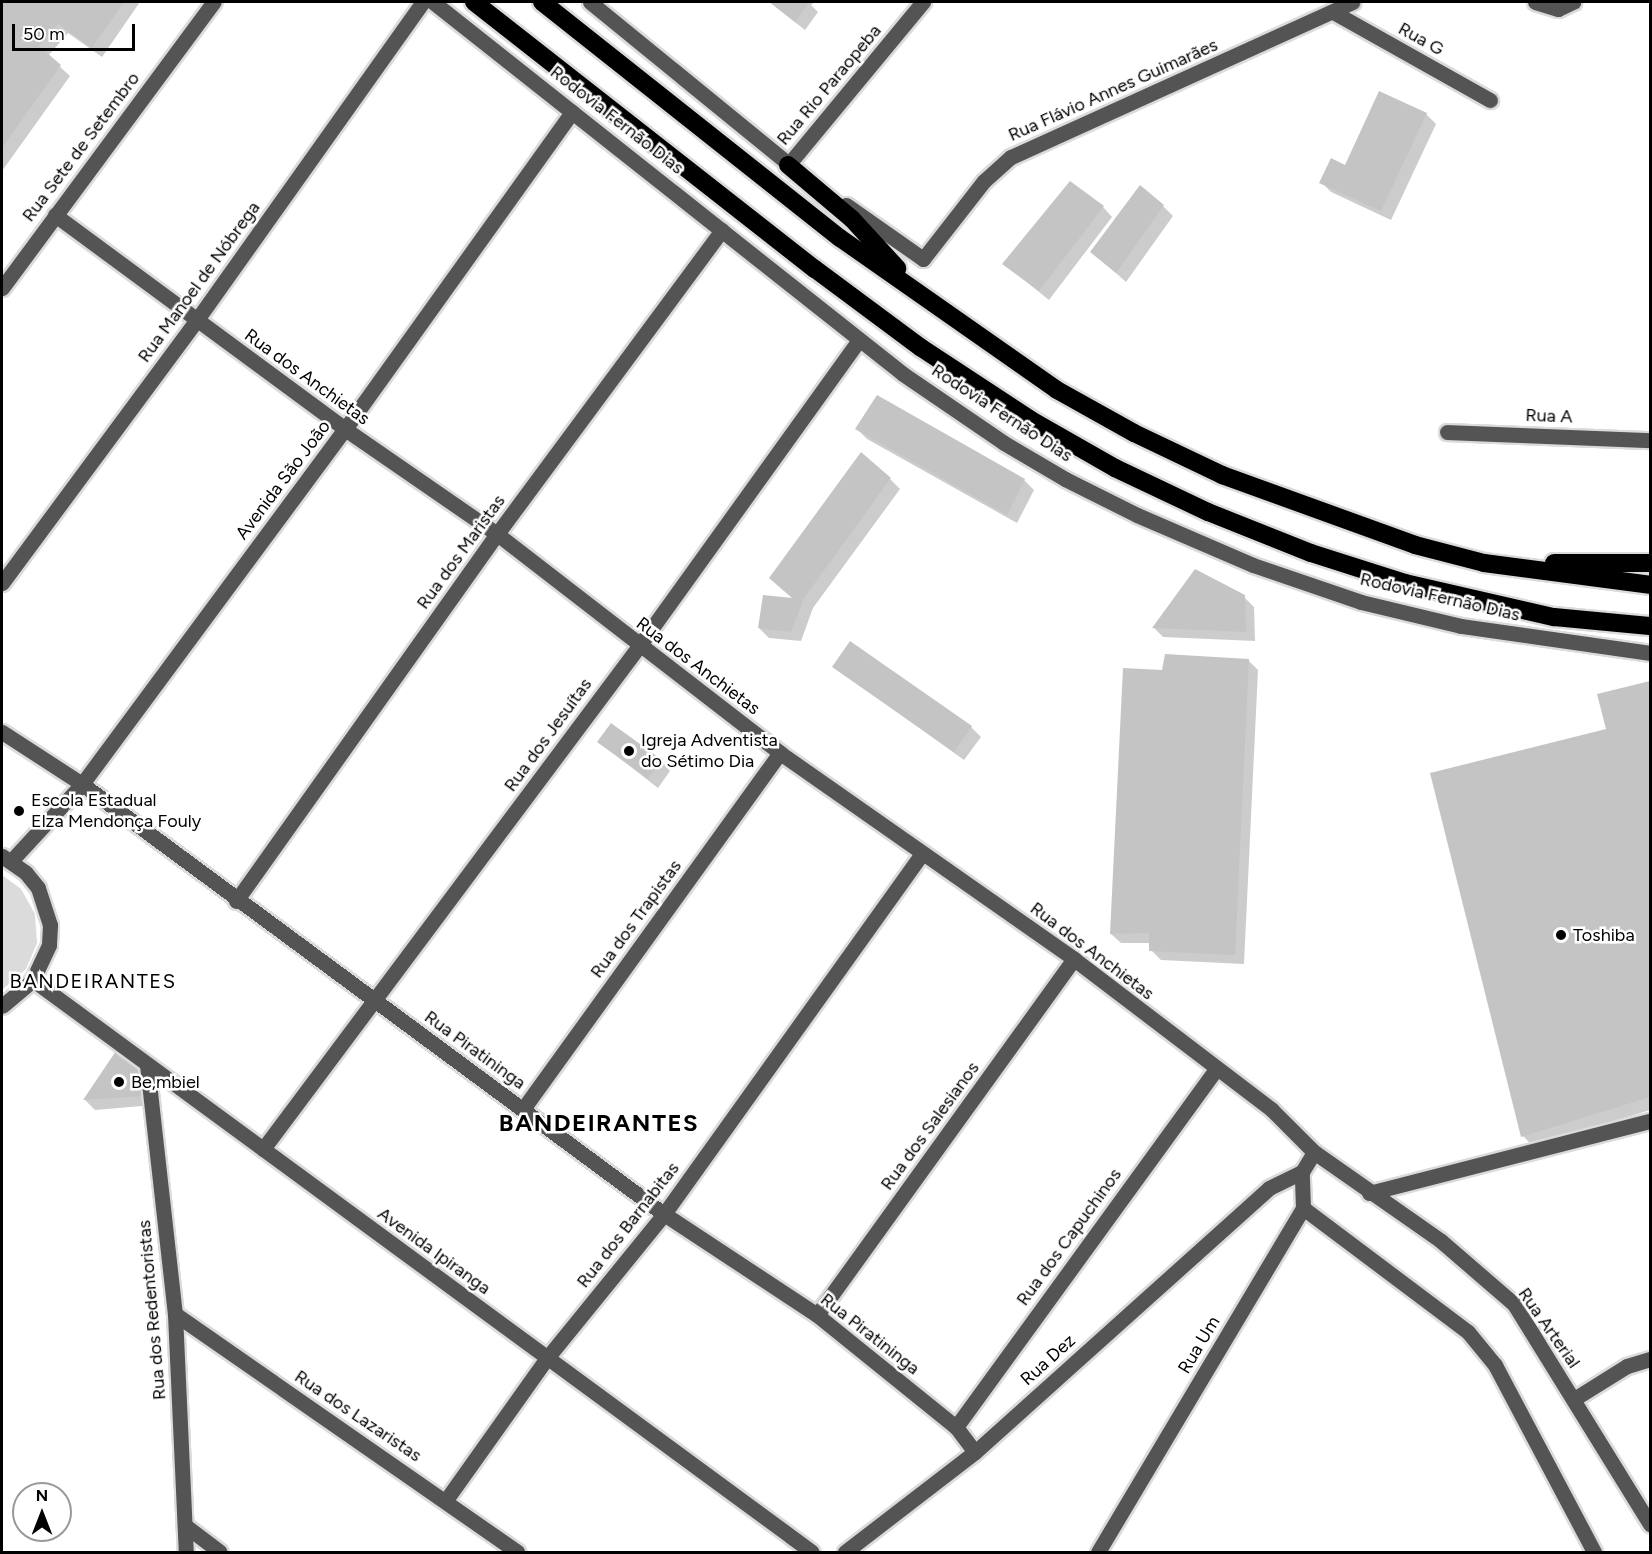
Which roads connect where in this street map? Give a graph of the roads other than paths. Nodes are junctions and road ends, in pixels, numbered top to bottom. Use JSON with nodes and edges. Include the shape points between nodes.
{"nodes":[{"id":1,"x":214,"y":2,"type":"edge"},
{"id":2,"x":423,"y":2,"type":"edge"},
{"id":3,"x":433,"y":2,"type":"edge"},
{"id":4,"x":474,"y":2,"type":"edge"},
{"id":5,"x":542,"y":2,"type":"edge"},
{"id":6,"x":590,"y":2,"type":"edge"},
{"id":7,"x":923,"y":2,"type":"edge"},
{"id":8,"x":1573,"y":2,"type":"edge"},
{"id":9,"x":1536,"y":3,"type":"edge"},
{"id":10,"x":1343,"y":5,"type":"edge"},
{"id":11,"x":1490,"y":100,"type":"dead end"},
{"id":12,"x":572,"y":112,"type":"junction"},
{"id":13,"x":788,"y":165,"type":"junction"},
{"id":14,"x":55,"y":215,"type":"junction"},
{"id":15,"x":722,"y":230,"type":"junction"},
{"id":16,"x":2,"y":288,"type":"edge"},
{"id":17,"x":916,"y":289,"type":"junction"},
{"id":18,"x":196,"y":321,"type":"junction"},
{"id":19,"x":859,"y":340,"type":"junction"},
{"id":20,"x":345,"y":429,"type":"junction"},
{"id":21,"x":1447,"y":432,"type":"dead end"},
{"id":22,"x":1650,"y":440,"type":"edge"},
{"id":23,"x":497,"y":534,"type":"junction"},
{"id":24,"x":1484,"y":563,"type":"junction"},
{"id":25,"x":1650,"y":563,"type":"edge"},
{"id":26,"x":2,"y":583,"type":"edge"},
{"id":27,"x":1650,"y":585,"type":"edge"},
{"id":28,"x":1650,"y":626,"type":"edge"},
{"id":29,"x":639,"y":646,"type":"junction"},
{"id":30,"x":1650,"y":653,"type":"edge"},
{"id":31,"x":2,"y":732,"type":"edge"},
{"id":32,"x":780,"y":753,"type":"junction"},
{"id":33,"x":82,"y":784,"type":"junction"},
{"id":34,"x":922,"y":854,"type":"junction"},
{"id":35,"x":6,"y":858,"type":"edge"},
{"id":36,"x":236,"y":901,"type":"junction"},
{"id":37,"x":1074,"y":959,"type":"junction"},
{"id":38,"x":33,"y":981,"type":"junction"},
{"id":39,"x":376,"y":1002,"type":"junction"},
{"id":40,"x":2,"y":1006,"type":"edge"},
{"id":41,"x":147,"y":1065,"type":"junction"},
{"id":42,"x":1215,"y":1070,"type":"junction"},
{"id":43,"x":523,"y":1109,"type":"junction"},
{"id":44,"x":1650,"y":1121,"type":"edge"},
{"id":45,"x":263,"y":1149,"type":"junction"},
{"id":46,"x":1314,"y":1152,"type":"junction"},
{"id":47,"x":1302,"y":1172,"type":"junction"},
{"id":48,"x":1369,"y":1193,"type":"junction"},
{"id":49,"x":1304,"y":1208,"type":"junction"},
{"id":50,"x":664,"y":1214,"type":"junction"},
{"id":51,"x":175,"y":1314,"type":"junction"},
{"id":52,"x":818,"y":1315,"type":"junction"},
{"id":53,"x":547,"y":1358,"type":"junction"},
{"id":54,"x":1650,"y":1359,"type":"edge"},
{"id":55,"x":1574,"y":1399,"type":"junction"},
{"id":56,"x":956,"y":1427,"type":"junction"},
{"id":57,"x":975,"y":1452,"type":"junction"},
{"id":58,"x":446,"y":1500,"type":"junction"},
{"id":59,"x":1650,"y":1524,"type":"edge"},
{"id":60,"x":187,"y":1527,"type":"junction"},
{"id":61,"x":186,"y":1552,"type":"edge"},
{"id":62,"x":220,"y":1552,"type":"edge"},
{"id":63,"x":517,"y":1552,"type":"edge"},
{"id":64,"x":812,"y":1552,"type":"edge"},
{"id":65,"x":845,"y":1552,"type":"edge"},
{"id":66,"x":1098,"y":1552,"type":"edge"},
{"id":67,"x":1594,"y":1552,"type":"edge"}],
"edges":[{"from":1,"to":14,"type":"street","name":"Rua Sete de Setembro"},
{"from":2,"to":18,"type":"street","name":"Rua Manoel de Nóbrega"},
{"from":3,"to":12,"type":"street","name":"Rodovia Fernão Dias"},
{"from":4,"to":28,"type":"highway","name":"Rodovia Fernão Dias","via":[[815,269],[921,347],[1030,420],[1115,468],[1208,512],[1311,553],[1405,583],[1554,617]]},
{"from":5,"to":17,"type":"highway","via":[[840,238]]},
{"from":6,"to":13,"type":"street"},
{"from":7,"to":13,"type":"street","name":"Rua Rio Paraopeba"},
{"from":8,"to":9,"type":"street","via":[[1558,9]]},
{"from":10,"to":11,"type":"street","name":"Rua G"},
{"from":10,"to":13,"type":"street","name":"Rua Flávio Annes Guimarães","via":[[1011,157],[984,181],[922,260]]},
{"from":12,"to":15,"type":"street","name":"Rodovia Fernão Dias"},
{"from":12,"to":20,"type":"street","name":"Avenida São João"},
{"from":13,"to":17,"type":"highway","via":[[852,219]]},
{"from":14,"to":16,"type":"street","name":"Rua Sete de Setembro"},
{"from":14,"to":18,"type":"street","name":"Rua dos Anchietas"},
{"from":15,"to":19,"type":"street","name":"Rodovia Fernão Dias"},
{"from":15,"to":23,"type":"street","name":"Rua dos Maristas"},
{"from":17,"to":24,"type":"highway","via":[[1057,390],[1134,433],[1222,475],[1326,516]]},
{"from":18,"to":20,"type":"street","name":"Rua dos Anchietas"},
{"from":18,"to":26,"type":"street","name":"Rua Manoel de Nóbrega"},
{"from":19,"to":29,"type":"street","name":"Rua dos Jesuítas"},
{"from":19,"to":30,"type":"street","name":"Rodovia Fernão Dias","via":[[1004,443],[1065,478],[1137,516],[1253,565],[1361,602],[1461,626]]},
{"from":20,"to":23,"type":"street","name":"Rua dos Anchietas"},
{"from":20,"to":33,"type":"street","name":"Avenida São João"},
{"from":21,"to":22,"type":"street","name":"Rua A"},
{"from":23,"to":29,"type":"street","name":"Rua dos Anchietas"},
{"from":23,"to":36,"type":"street","name":"Rua dos Maristas"},
{"from":24,"to":25,"type":"highway"},
{"from":24,"to":27,"type":"highway"},
{"from":29,"to":32,"type":"street","name":"Rua dos Anchietas"},
{"from":29,"to":39,"type":"street","name":"Rua dos Jesuítas"},
{"from":31,"to":33,"type":"street","name":"Rua Piratininga"},
{"from":32,"to":34,"type":"street","name":"Rua dos Anchietas"},
{"from":32,"to":43,"type":"street","name":"Rua dos Trapistas"},
{"from":33,"to":35,"type":"street","name":"Avenida São João"},
{"from":33,"to":36,"type":"street","name":"Rua Piratininga"},
{"from":34,"to":37,"type":"street","name":"Rua dos Anchietas"},
{"from":34,"to":50,"type":"street","name":"Rua dos Barnabitas"},
{"from":35,"to":38,"type":"street","via":[[26,873],[46,906],[49,945]]},
{"from":36,"to":39,"type":"street","name":"Rua Piratininga"},
{"from":37,"to":42,"type":"street","name":"Rua dos Anchietas"},
{"from":37,"to":52,"type":"street","name":"Rua dos Salesianos"},
{"from":38,"to":40,"type":"street"},
{"from":38,"to":41,"type":"street","name":"Avenida Ipiranga"},
{"from":39,"to":43,"type":"street","name":"Rua Piratininga"},
{"from":39,"to":45,"type":"street","name":"Rua dos Jesuítas"},
{"from":41,"to":45,"type":"street","name":"Avenida Ipiranga"},
{"from":41,"to":51,"type":"street","name":"Rua dos Redentoristas"},
{"from":42,"to":46,"type":"street","name":"Rua dos Anchietas","via":[[1271,1109]]},
{"from":42,"to":56,"type":"street","name":"Rua dos Capuchinos"},
{"from":43,"to":50,"type":"street","name":"Rua Piratininga"},
{"from":44,"to":48,"type":"street"},
{"from":45,"to":53,"type":"street","name":"Avenida Ipiranga"},
{"from":46,"to":47,"type":"street"},
{"from":46,"to":48,"type":"street","name":"Rua Arterial"},
{"from":47,"to":49,"type":"street"},
{"from":47,"to":57,"type":"street","name":"Rua Dez","via":[[1269,1188]]},
{"from":48,"to":55,"type":"street","name":"Rua Arterial","via":[[1442,1241],[1514,1304]]},
{"from":49,"to":66,"type":"street","name":"Rua Um"},
{"from":49,"to":67,"type":"street","via":[[1468,1332],[1494,1365]]},
{"from":50,"to":52,"type":"street","name":"Rua Piratininga"},
{"from":50,"to":53,"type":"street","name":"Rua dos Barnabitas"},
{"from":51,"to":58,"type":"street","name":"Rua dos Lazaristas"},
{"from":51,"to":60,"type":"street","name":"Rua dos Redentoristas"},
{"from":52,"to":56,"type":"street","name":"Rua Piratininga"},
{"from":53,"to":58,"type":"street","name":"Rua dos Barnabitas"},
{"from":53,"to":64,"type":"street","name":"Avenida Ipiranga"},
{"from":54,"to":55,"type":"street","via":[[1627,1365]]},
{"from":55,"to":59,"type":"street","name":"Rua Arterial"},
{"from":56,"to":57,"type":"street","name":"Rua Piratininga"},
{"from":57,"to":65,"type":"street","name":"Rua Dez"},
{"from":58,"to":63,"type":"street","name":"Rua dos Lazaristas"},
{"from":60,"to":61,"type":"street","name":"Rua dos Redentoristas"},
{"from":60,"to":62,"type":"street"}]}
